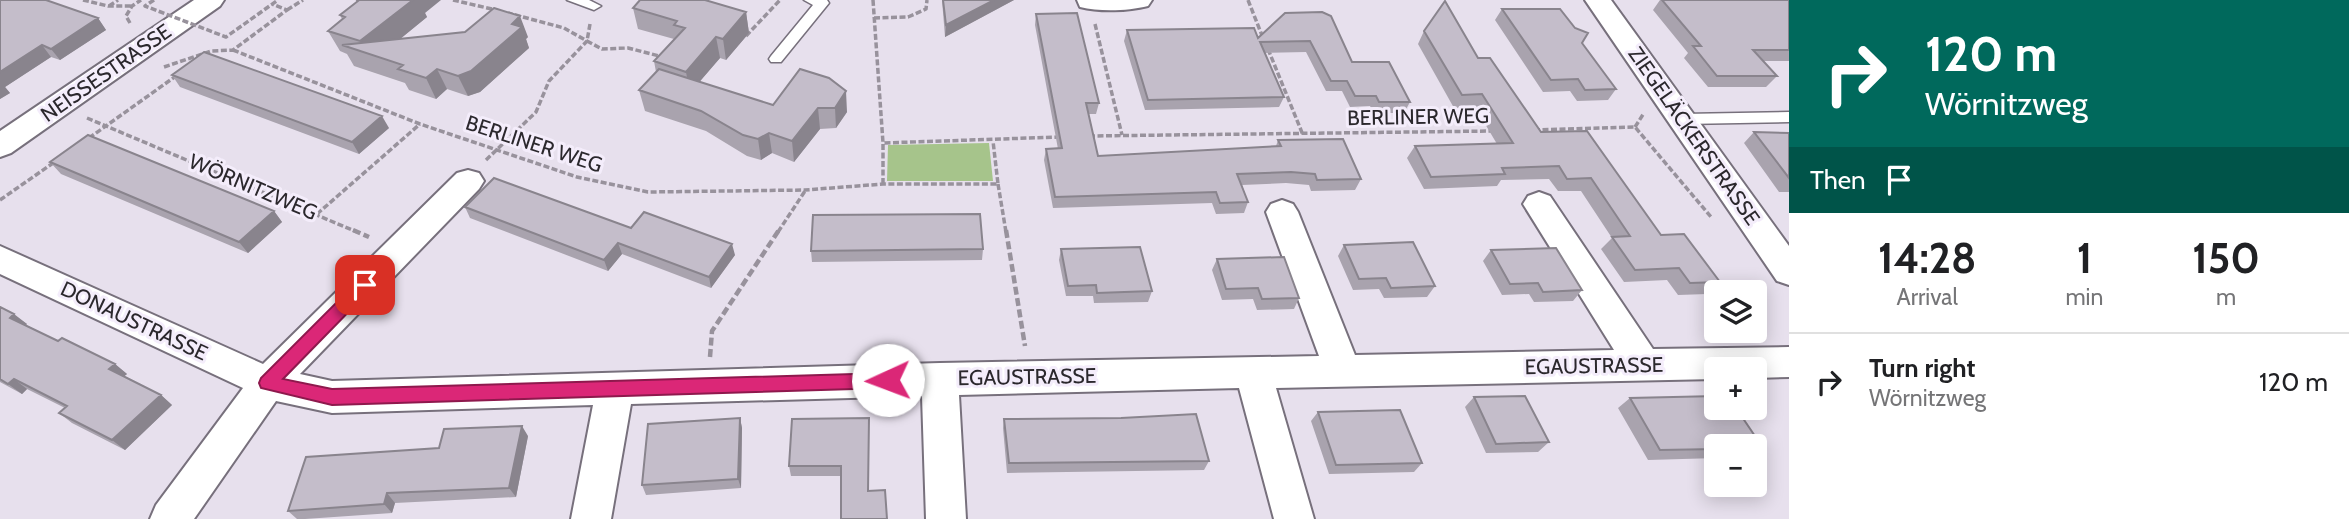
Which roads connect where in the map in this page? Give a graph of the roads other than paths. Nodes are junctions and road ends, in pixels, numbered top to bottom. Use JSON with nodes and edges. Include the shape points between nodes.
{"nodes":[{"id":1,"x":211,"y":0,"type":"edge"},
{"id":2,"x":574,"y":0,"type":"edge"},
{"id":3,"x":811,"y":0,"type":"edge"},
{"id":4,"x":1139,"y":0,"type":"edge"},
{"id":5,"x":1598,"y":0,"type":"edge"},
{"id":6,"x":1089,"y":1,"type":"edge"},
{"id":7,"x":594,"y":6,"type":"road end"},
{"id":8,"x":776,"y":59,"type":"dead end"},
{"id":9,"x":1789,"y":117,"type":"edge"},
{"id":10,"x":1684,"y":119,"type":"junction"},
{"id":11,"x":0,"y":146,"type":"edge"},
{"id":12,"x":468,"y":181,"type":"road end"},
{"id":13,"x":1539,"y":204,"type":"dead end"},
{"id":14,"x":1282,"y":212,"type":"dead end"},
{"id":15,"x":0,"y":260,"type":"edge"},
{"id":16,"x":1789,"y":272,"type":"edge"},
{"id":17,"x":1789,"y":362,"type":"edge"},
{"id":18,"x":1643,"y":365,"type":"junction"},
{"id":19,"x":1343,"y":371,"type":"junction"},
{"id":20,"x":1253,"y":372,"type":"junction"},
{"id":21,"x":940,"y":379,"type":"junction"},
{"id":22,"x":268,"y":383,"type":"junction"},
{"id":23,"x":615,"y":389,"type":"junction"},
{"id":24,"x":170,"y":519,"type":"edge"},
{"id":25,"x":591,"y":519,"type":"edge"},
{"id":26,"x":946,"y":519,"type":"edge"},
{"id":27,"x":1294,"y":519,"type":"edge"}],
"edges":[{"from":1,"to":11,"type":"street","name":"NEISSESTRASSE"},
{"from":2,"to":7,"type":"lane"},
{"from":3,"to":8,"type":"lane","via":[[822,3]]},
{"from":4,"to":6,"type":"street"},
{"from":5,"to":10,"type":"street","name":"ZIEGELÄCKERSTRASSE"},
{"from":9,"to":10,"type":"lane"},
{"from":10,"to":16,"type":"street","name":"ZIEGELÄCKERSTRASSE"},
{"from":12,"to":22,"type":"street"},
{"from":13,"to":18,"type":"street"},
{"from":14,"to":19,"type":"street"},
{"from":15,"to":22,"type":"street","name":"DONAUSTRASSE"},
{"from":17,"to":18,"type":"street","name":"EGAUSTRASSE"},
{"from":18,"to":19,"type":"street","name":"EGAUSTRASSE"},
{"from":19,"to":20,"type":"street","name":"EGAUSTRASSE"},
{"from":20,"to":21,"type":"street","name":"EGAUSTRASSE"},
{"from":20,"to":27,"type":"street"},
{"from":21,"to":23,"type":"street","name":"EGAUSTRASSE"},
{"from":21,"to":26,"type":"street"},
{"from":22,"to":23,"type":"street","name":"EGAUSTRASSE","via":[[332,397]]},
{"from":22,"to":24,"type":"street"},
{"from":23,"to":25,"type":"street"}]}
